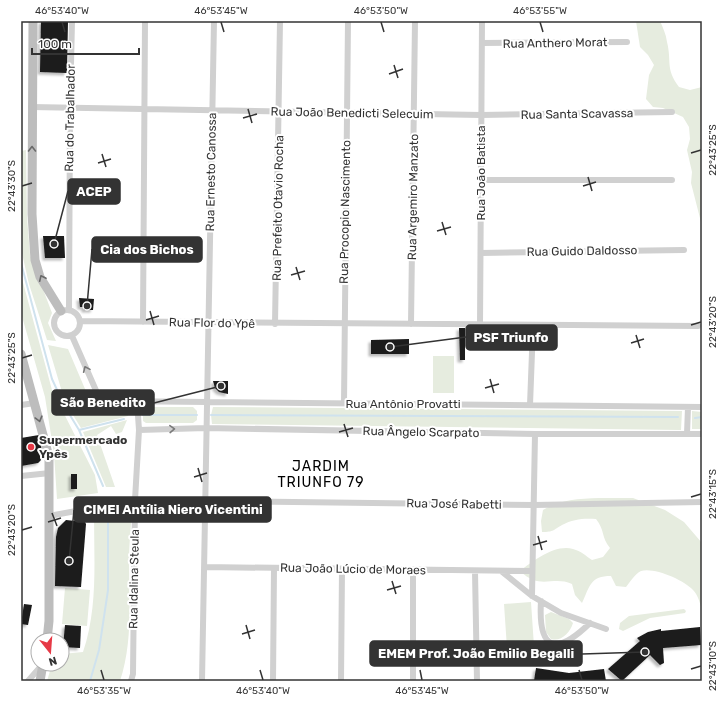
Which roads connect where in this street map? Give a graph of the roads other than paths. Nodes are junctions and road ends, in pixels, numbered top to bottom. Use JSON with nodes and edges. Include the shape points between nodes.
{"nodes":[{"id":1,"x":33,"y":21,"type":"edge"},
{"id":2,"x":72,"y":21,"type":"edge"},
{"id":3,"x":145,"y":21,"type":"edge"},
{"id":4,"x":214,"y":21,"type":"edge"},
{"id":5,"x":280,"y":21,"type":"edge"},
{"id":6,"x":348,"y":21,"type":"edge"},
{"id":7,"x":415,"y":21,"type":"edge"},
{"id":8,"x":482,"y":21,"type":"edge"},
{"id":9,"x":628,"y":42,"type":"dead end"},
{"id":10,"x":482,"y":44,"type":"junction"},
{"id":11,"x":31,"y":107,"type":"junction"},
{"id":12,"x":70,"y":108,"type":"junction"},
{"id":13,"x":144,"y":109,"type":"junction"},
{"id":14,"x":212,"y":110,"type":"junction"},
{"id":15,"x":280,"y":111,"type":"junction"},
{"id":16,"x":672,"y":112,"type":"dead end"},
{"id":17,"x":346,"y":113,"type":"junction"},
{"id":18,"x":414,"y":113,"type":"junction"},
{"id":19,"x":481,"y":115,"type":"junction"},
{"id":20,"x":481,"y":180,"type":"junction"},
{"id":21,"x":672,"y":180,"type":"dead end"},
{"id":22,"x":684,"y":250,"type":"dead end"},
{"id":23,"x":481,"y":253,"type":"junction"},
{"id":24,"x":65,"y":311,"type":"junction"},
{"id":25,"x":80,"y":321,"type":"junction"},
{"id":26,"x":143,"y":322,"type":"junction"},
{"id":27,"x":208,"y":323,"type":"junction"},
{"id":28,"x":344,"y":323,"type":"junction"},
{"id":29,"x":275,"y":324,"type":"junction"},
{"id":30,"x":411,"y":324,"type":"junction"},
{"id":31,"x":480,"y":326,"type":"junction"},
{"id":32,"x":533,"y":326,"type":"junction"},
{"id":33,"x":698,"y":326,"type":"dead end"},
{"id":34,"x":72,"y":336,"type":"junction"},
{"id":35,"x":21,"y":354,"type":"edge"},
{"id":36,"x":138,"y":401,"type":"junction"},
{"id":37,"x":207,"y":401,"type":"junction"},
{"id":38,"x":35,"y":403,"type":"junction"},
{"id":39,"x":344,"y":403,"type":"junction"},
{"id":40,"x":21,"y":405,"type":"edge"},
{"id":41,"x":530,"y":405,"type":"junction"},
{"id":42,"x":688,"y":407,"type":"junction"},
{"id":43,"x":702,"y":407,"type":"edge"},
{"id":44,"x":206,"y":428,"type":"junction"},
{"id":45,"x":139,"y":430,"type":"junction"},
{"id":46,"x":535,"y":434,"type":"junction"},
{"id":47,"x":687,"y":434,"type":"junction"},
{"id":48,"x":702,"y":434,"type":"edge"},
{"id":49,"x":50,"y":473,"type":"junction"},
{"id":50,"x":21,"y":476,"type":"edge"},
{"id":51,"x":134,"y":500,"type":"junction"},
{"id":52,"x":205,"y":501,"type":"junction"},
{"id":53,"x":702,"y":502,"type":"edge"},
{"id":54,"x":534,"y":505,"type":"junction"},
{"id":55,"x":49,"y":516,"type":"junction"},
{"id":56,"x":204,"y":568,"type":"junction"},
{"id":57,"x":274,"y":568,"type":"junction"},
{"id":58,"x":342,"y":569,"type":"junction"},
{"id":59,"x":413,"y":570,"type":"junction"},
{"id":60,"x":475,"y":571,"type":"junction"},
{"id":61,"x":501,"y":571,"type":"junction"},
{"id":62,"x":532,"y":572,"type":"junction"},
{"id":63,"x":532,"y":596,"type":"junction"},
{"id":64,"x":541,"y":601,"type":"junction"},
{"id":65,"x":590,"y":623,"type":"junction"},
{"id":66,"x":606,"y":629,"type":"dead end"},
{"id":67,"x":48,"y":632,"type":"edge"},
{"id":68,"x":36,"y":672,"type":"edge"},
{"id":69,"x":28,"y":681,"type":"edge"},
{"id":70,"x":134,"y":681,"type":"edge"},
{"id":71,"x":202,"y":681,"type":"edge"},
{"id":72,"x":273,"y":681,"type":"edge"},
{"id":73,"x":341,"y":681,"type":"edge"},
{"id":74,"x":413,"y":681,"type":"edge"},
{"id":75,"x":477,"y":681,"type":"edge"}],
"edges":[{"from":1,"to":11,"type":"street"},
{"from":2,"to":12,"type":"street","name":"Rua do Trabalhador"},
{"from":3,"to":13,"type":"street"},
{"from":4,"to":14,"type":"street","name":"Rua Ernesto Canossa"},
{"from":5,"to":15,"type":"street","name":"Rua Prefeito Otavio Rocha"},
{"from":6,"to":17,"type":"street","name":"Rua Procopio Nascimento"},
{"from":7,"to":18,"type":"street","name":"Rua Argemiro Manzato"},
{"from":8,"to":10,"type":"street","name":"Rua João Batista"},
{"from":9,"to":10,"type":"street","name":"Rua Anthero Morat"},
{"from":10,"to":19,"type":"street","name":"Rua João Batista"},
{"from":11,"to":12,"type":"street","name":"Rua João Benedicti Selecuim"},
{"from":24,"to":11,"type":"street","one_way":true,"via":[[40,277],[35,260]]},
{"from":12,"to":13,"type":"street","name":"Rua João Benedicti Selecuim"},
{"from":12,"to":24,"type":"street","name":"Rua do Trabalhador"},
{"from":13,"to":14,"type":"street","name":"Rua João Benedicti Selecuim"},
{"from":13,"to":26,"type":"street"},
{"from":14,"to":15,"type":"street","name":"Rua João Benedicti Selecuim"},
{"from":14,"to":27,"type":"street","name":"Rua Ernesto Canossa"},
{"from":15,"to":17,"type":"street","name":"Rua João Benedicti Selecuim"},
{"from":15,"to":29,"type":"street","name":"Rua Prefeito Otavio Rocha"},
{"from":16,"to":19,"type":"street","name":"Rua Santa Scavassa"},
{"from":17,"to":18,"type":"street","name":"Rua João Benedicti Selecuim"},
{"from":17,"to":28,"type":"street","name":"Rua Procopio Nascimento"},
{"from":18,"to":19,"type":"street","name":"Rua João Benedicti Selecuim"},
{"from":18,"to":30,"type":"street","name":"Rua Argemiro Manzato"},
{"from":19,"to":20,"type":"street","name":"Rua João Batista"},
{"from":20,"to":21,"type":"street"},
{"from":20,"to":23,"type":"street","name":"Rua João Batista"},
{"from":22,"to":23,"type":"street","name":"Rua Guido Daldosso"},
{"from":23,"to":31,"type":"street","name":"Rua João Batista"},
{"from":24,"to":25,"type":"street","via":[[76,314]]},
{"from":24,"to":34,"type":"street","via":[[54,321],[54,329],[60,335]]},
{"from":25,"to":26,"type":"street","name":"Rua Flor do Ypê"},
{"from":25,"to":34,"type":"street","via":[[79,328]]},
{"from":26,"to":27,"type":"street","name":"Rua Flor do Ypê"},
{"from":27,"to":29,"type":"street","name":"Rua Flor do Ypê"},
{"from":27,"to":37,"type":"street","name":"Rua Ernesto Canossa"},
{"from":28,"to":29,"type":"street","name":"Rua Flor do Ypê"},
{"from":28,"to":30,"type":"street","name":"Rua Flor do Ypê"},
{"from":28,"to":39,"type":"street","name":"Rua Procopio Nascimento"},
{"from":30,"to":31,"type":"street","name":"Rua Flor do Ypê"},
{"from":31,"to":32,"type":"street","name":"Rua Flor do Ypê"},
{"from":32,"to":33,"type":"street","name":"Rua Flor do Ypê"},
{"from":32,"to":41,"type":"street"},
{"from":36,"to":34,"type":"street","name":"Rua Antônio Provatti","one_way":true,"via":[[103,400],[98,395]]},
{"from":35,"to":38,"type":"street"},
{"from":36,"to":37,"type":"street","name":"Rua Antônio Provatti"},
{"from":36,"to":45,"type":"street","name":"Rua Idalina Steula"},
{"from":37,"to":39,"type":"street","name":"Rua Antônio Provatti"},
{"from":37,"to":44,"type":"street","name":"Rua Ernesto Canossa"},
{"from":38,"to":40,"type":"street"},
{"from":38,"to":49,"type":"street","one_way":true,"via":[[49,457]]},
{"from":39,"to":41,"type":"street","name":"Rua Antônio Provatti"},
{"from":41,"to":42,"type":"street","name":"Rua Antônio Provatti"},
{"from":42,"to":43,"type":"street","name":"Rua Antônio Provatti"},
{"from":42,"to":47,"type":"street"},
{"from":45,"to":44,"type":"street","name":"Rua Ângelo Scarpato","one_way":true},
{"from":44,"to":46,"type":"street","name":"Rua Ângelo Scarpato"},
{"from":44,"to":52,"type":"street","name":"Rua Ernesto Canossa"},
{"from":45,"to":51,"type":"street","name":"Rua Idalina Steula"},
{"from":46,"to":47,"type":"street","name":"Rua Ângelo Scarpato"},
{"from":46,"to":54,"type":"street"},
{"from":47,"to":48,"type":"street","name":"Rua Ângelo Scarpato"},
{"from":49,"to":50,"type":"street"},
{"from":49,"to":55,"type":"street"},
{"from":51,"to":55,"type":"street"},
{"from":51,"to":70,"type":"street","name":"Rua Idalina Steula"},
{"from":52,"to":54,"type":"street","name":"Rua José Rabetti"},
{"from":52,"to":56,"type":"street","name":"Rua Ernesto Canossa"},
{"from":53,"to":54,"type":"street","name":"Rua José Rabetti"},
{"from":54,"to":62,"type":"street"},
{"from":55,"to":67,"type":"street"},
{"from":56,"to":57,"type":"street","name":"Rua João Lúcio de Moraes"},
{"from":56,"to":71,"type":"street","name":"Rua Ernesto Canossa"},
{"from":57,"to":58,"type":"street","name":"Rua João Lúcio de Moraes"},
{"from":57,"to":72,"type":"street"},
{"from":58,"to":59,"type":"street","name":"Rua João Lúcio de Moraes"},
{"from":58,"to":73,"type":"street"},
{"from":59,"to":60,"type":"street","name":"Rua João Lúcio de Moraes"},
{"from":59,"to":74,"type":"street"},
{"from":60,"to":61,"type":"street","name":"Rua João Lúcio de Moraes"},
{"from":60,"to":75,"type":"street"},
{"from":61,"to":62,"type":"street","name":"Rua João Lúcio de Moraes"},
{"from":61,"to":63,"type":"street"},
{"from":62,"to":63,"type":"street"},
{"from":63,"to":64,"type":"street"},
{"from":64,"to":65,"type":"street","via":[[561,613]]},
{"from":64,"to":65,"type":"street","via":[[541,629],[550,642],[560,645],[566,643]]},
{"from":65,"to":66,"type":"street"},
{"from":68,"to":69,"type":"street"}]}
